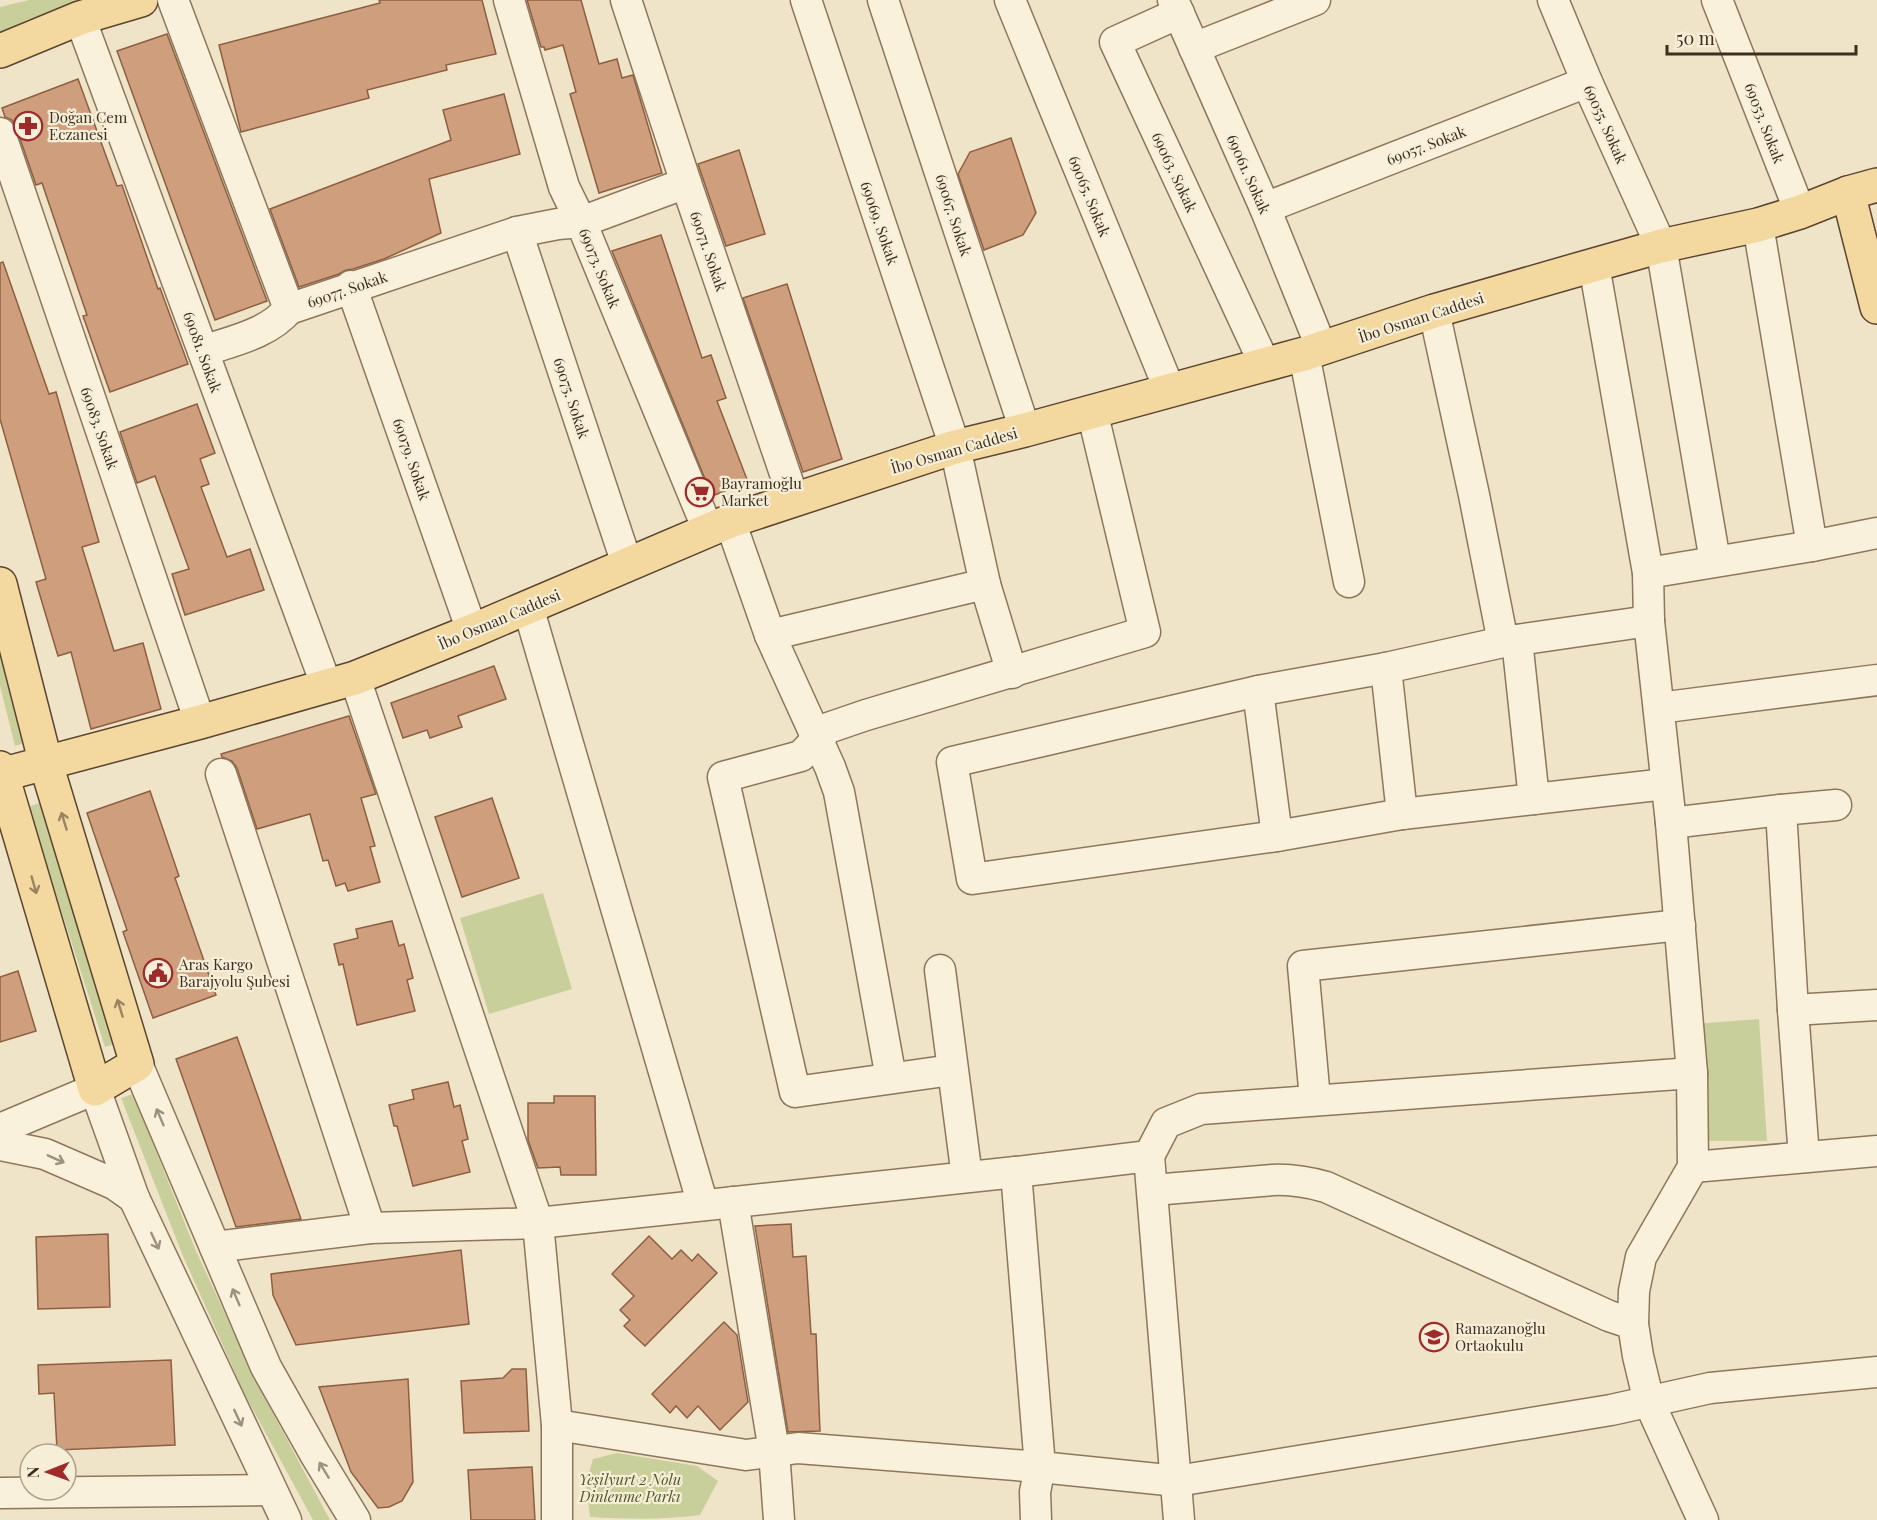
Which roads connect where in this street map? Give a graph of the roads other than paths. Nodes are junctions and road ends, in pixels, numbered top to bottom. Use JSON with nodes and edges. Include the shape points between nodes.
{"nodes":[{"id":1,"x":141,"y":0,"type":"edge"},
{"id":2,"x":173,"y":0,"type":"edge"},
{"id":3,"x":509,"y":0,"type":"edge"},
{"id":4,"x":626,"y":0,"type":"edge"},
{"id":5,"x":806,"y":0,"type":"edge"},
{"id":6,"x":883,"y":0,"type":"edge"},
{"id":7,"x":1010,"y":0,"type":"edge"},
{"id":8,"x":1315,"y":0,"type":"edge"},
{"id":9,"x":1553,"y":0,"type":"edge"},
{"id":10,"x":1717,"y":0,"type":"edge"},
{"id":11,"x":1176,"y":6,"type":"edge"},
{"id":12,"x":80,"y":18,"type":"junction"},
{"id":13,"x":1194,"y":48,"type":"junction"},
{"id":14,"x":0,"y":51,"type":"edge"},
{"id":15,"x":1587,"y":82,"type":"junction"},
{"id":16,"x":0,"y":133,"type":"edge"},
{"id":17,"x":686,"y":183,"type":"junction"},
{"id":18,"x":1863,"y":189,"type":"edge"},
{"id":19,"x":1265,"y":208,"type":"junction"},
{"id":20,"x":1800,"y":212,"type":"junction"},
{"id":21,"x":581,"y":222,"type":"junction"},
{"id":22,"x":1758,"y":225,"type":"junction"},
{"id":23,"x":517,"y":232,"type":"junction"},
{"id":24,"x":1661,"y":246,"type":"junction"},
{"id":25,"x":1594,"y":265,"type":"junction"},
{"id":26,"x":351,"y":286,"type":"junction"},
{"id":27,"x":1877,"y":307,"type":"edge"},
{"id":28,"x":289,"y":309,"type":"junction"},
{"id":29,"x":1434,"y":312,"type":"junction"},
{"id":30,"x":202,"y":351,"type":"junction"},
{"id":31,"x":1313,"y":352,"type":"junction"},
{"id":32,"x":1265,"y":365,"type":"junction"},
{"id":33,"x":1170,"y":391,"type":"junction"},
{"id":34,"x":1092,"y":411,"type":"junction"},
{"id":35,"x":1025,"y":430,"type":"junction"},
{"id":36,"x":955,"y":447,"type":"junction"},
{"id":37,"x":794,"y":500,"type":"junction"},
{"id":38,"x":719,"y":525,"type":"junction"},
{"id":39,"x":1877,"y":533,"type":"edge"},
{"id":40,"x":1812,"y":546,"type":"junction"},
{"id":41,"x":1715,"y":561,"type":"junction"},
{"id":42,"x":627,"y":564,"type":"junction"},
{"id":43,"x":1648,"y":573,"type":"junction"},
{"id":44,"x":1349,"y":582,"type":"dead end"},
{"id":45,"x":0,"y":584,"type":"edge"},
{"id":46,"x":985,"y":584,"type":"junction"},
{"id":47,"x":528,"y":607,"type":"junction"},
{"id":48,"x":1649,"y":621,"type":"junction"},
{"id":49,"x":472,"y":631,"type":"junction"},
{"id":50,"x":770,"y":635,"type":"junction"},
{"id":51,"x":1510,"y":641,"type":"junction"},
{"id":52,"x":1386,"y":668,"type":"junction"},
{"id":53,"x":1011,"y":673,"type":"junction"},
{"id":54,"x":1877,"y":680,"type":"edge"},
{"id":55,"x":340,"y":682,"type":"junction"},
{"id":56,"x":1258,"y":691,"type":"junction"},
{"id":57,"x":1659,"y":708,"type":"junction"},
{"id":58,"x":200,"y":722,"type":"junction"},
{"id":59,"x":816,"y":740,"type":"junction"},
{"id":60,"x":46,"y":764,"type":"junction"},
{"id":61,"x":1,"y":773,"type":"edge"},
{"id":62,"x":221,"y":774,"type":"dead end"},
{"id":63,"x":1666,"y":784,"type":"junction"},
{"id":64,"x":1534,"y":799,"type":"junction"},
{"id":65,"x":1836,"y":805,"type":"dead end"},
{"id":66,"x":1781,"y":810,"type":"junction"},
{"id":67,"x":1402,"y":814,"type":"junction"},
{"id":68,"x":1671,"y":823,"type":"junction"},
{"id":69,"x":1277,"y":836,"type":"junction"},
{"id":70,"x":1680,"y":926,"type":"junction"},
{"id":71,"x":940,"y":970,"type":"dead end"},
{"id":72,"x":1877,"y":1005,"type":"edge"},
{"id":73,"x":1793,"y":1010,"type":"junction"},
{"id":74,"x":137,"y":1064,"type":"junction"},
{"id":75,"x":952,"y":1070,"type":"junction"},
{"id":76,"x":1692,"y":1073,"type":"junction"},
{"id":77,"x":891,"y":1078,"type":"junction"},
{"id":78,"x":95,"y":1089,"type":"junction"},
{"id":79,"x":1315,"y":1099,"type":"junction"},
{"id":80,"x":0,"y":1129,"type":"edge"},
{"id":81,"x":0,"y":1145,"type":"edge"},
{"id":82,"x":1877,"y":1151,"type":"edge"},
{"id":83,"x":1149,"y":1155,"type":"junction"},
{"id":84,"x":1804,"y":1157,"type":"junction"},
{"id":85,"x":1693,"y":1167,"type":"junction"},
{"id":86,"x":1016,"y":1172,"type":"junction"},
{"id":87,"x":967,"y":1177,"type":"junction"},
{"id":88,"x":1153,"y":1190,"type":"junction"},
{"id":89,"x":134,"y":1198,"type":"junction"},
{"id":90,"x":733,"y":1202,"type":"junction"},
{"id":91,"x":703,"y":1205,"type":"junction"},
{"id":92,"x":538,"y":1223,"type":"junction"},
{"id":93,"x":370,"y":1228,"type":"junction"},
{"id":94,"x":215,"y":1247,"type":"junction"},
{"id":95,"x":1634,"y":1324,"type":"junction"},
{"id":96,"x":1877,"y":1372,"type":"edge"},
{"id":97,"x":1649,"y":1402,"type":"junction"},
{"id":98,"x":557,"y":1425,"type":"junction"},
{"id":99,"x":774,"y":1451,"type":"junction"},
{"id":100,"x":1041,"y":1467,"type":"junction"},
{"id":101,"x":1177,"y":1481,"type":"junction"},
{"id":102,"x":272,"y":1490,"type":"junction"},
{"id":103,"x":0,"y":1493,"type":"edge"},
{"id":104,"x":286,"y":1520,"type":"edge"},
{"id":105,"x":355,"y":1520,"type":"edge"},
{"id":106,"x":557,"y":1520,"type":"edge"},
{"id":107,"x":778,"y":1520,"type":"edge"},
{"id":108,"x":1036,"y":1520,"type":"edge"},
{"id":109,"x":1179,"y":1520,"type":"edge"},
{"id":110,"x":1703,"y":1520,"type":"edge"}],
"edges":[{"from":1,"to":12,"type":"main road"},
{"from":2,"to":28,"type":"street","name":"69077. Sokak"},
{"from":3,"to":21,"type":"street","name":"69073. Sokak","via":[[564,187]]},
{"from":4,"to":17,"type":"street","name":"69071. Sokak"},
{"from":5,"to":36,"type":"street","name":"69069. Sokak"},
{"from":6,"to":35,"type":"street","name":"69067. Sokak"},
{"from":7,"to":33,"type":"street","name":"69065. Sokak"},
{"from":8,"to":13,"type":"street"},
{"from":9,"to":15,"type":"street","name":"69055. Sokak"},
{"from":10,"to":20,"type":"street","name":"69053. Sokak"},
{"from":11,"to":13,"type":"street","name":"69061. Sokak"},
{"from":11,"to":32,"type":"street","name":"69063. Sokak","via":[[1115,42]]},
{"from":12,"to":14,"type":"main road"},
{"from":12,"to":30,"type":"street","name":"69081. Sokak"},
{"from":13,"to":19,"type":"street","name":"69061. Sokak"},
{"from":15,"to":19,"type":"street","name":"69057. Sokak"},
{"from":15,"to":24,"type":"street","name":"69055. Sokak"},
{"from":16,"to":58,"type":"street","name":"69083. Sokak"},
{"from":17,"to":21,"type":"street","name":"69077. Sokak"},
{"from":17,"to":37,"type":"street","name":"69071. Sokak"},
{"from":18,"to":20,"type":"main road","name":"İbo Osman Caddesi"},
{"from":18,"to":27,"type":"main road"},
{"from":19,"to":31,"type":"street","name":"69061. Sokak"},
{"from":20,"to":22,"type":"main road","name":"İbo Osman Caddesi"},
{"from":21,"to":23,"type":"street","name":"69077. Sokak"},
{"from":21,"to":38,"type":"street","name":"69073. Sokak"},
{"from":22,"to":24,"type":"main road","name":"İbo Osman Caddesi"},
{"from":22,"to":40,"type":"street"},
{"from":23,"to":26,"type":"street","name":"69077. Sokak"},
{"from":23,"to":42,"type":"street","name":"69075. Sokak"},
{"from":24,"to":25,"type":"main road","name":"İbo Osman Caddesi"},
{"from":24,"to":41,"type":"street","name":"69055. Sokak"},
{"from":25,"to":29,"type":"main road","name":"İbo Osman Caddesi"},
{"from":25,"to":43,"type":"street"},
{"from":26,"to":28,"type":"street","name":"69077. Sokak"},
{"from":26,"to":49,"type":"street","name":"69079. Sokak"},
{"from":28,"to":30,"type":"street","via":[[265,329]]},
{"from":29,"to":31,"type":"main road","name":"İbo Osman Caddesi"},
{"from":29,"to":51,"type":"street"},
{"from":30,"to":55,"type":"street","name":"69081. Sokak"},
{"from":31,"to":32,"type":"main road","name":"İbo Osman Caddesi"},
{"from":31,"to":44,"type":"street","name":"69061. Sokak"},
{"from":32,"to":33,"type":"main road","name":"İbo Osman Caddesi"},
{"from":33,"to":34,"type":"main road","name":"İbo Osman Caddesi"},
{"from":34,"to":35,"type":"main road","name":"İbo Osman Caddesi"},
{"from":34,"to":53,"type":"street","via":[[1145,632]]},
{"from":35,"to":36,"type":"main road","name":"İbo Osman Caddesi"},
{"from":36,"to":37,"type":"main road","name":"İbo Osman Caddesi"},
{"from":36,"to":46,"type":"street","name":"69069. Sokak"},
{"from":37,"to":38,"type":"main road","name":"İbo Osman Caddesi"},
{"from":38,"to":42,"type":"main road","name":"İbo Osman Caddesi"},
{"from":38,"to":50,"type":"street","name":"69073. Sokak"},
{"from":39,"to":40,"type":"street"},
{"from":40,"to":41,"type":"street"},
{"from":41,"to":43,"type":"street"},
{"from":42,"to":47,"type":"main road","name":"İbo Osman Caddesi"},
{"from":43,"to":48,"type":"street"},
{"from":45,"to":60,"type":"main road"},
{"from":46,"to":50,"type":"street"},
{"from":46,"to":53,"type":"street","name":"69069. Sokak"},
{"from":47,"to":49,"type":"main road","name":"İbo Osman Caddesi"},
{"from":47,"to":91,"type":"street"},
{"from":48,"to":51,"type":"street"},
{"from":48,"to":57,"type":"street"},
{"from":49,"to":55,"type":"main road","name":"İbo Osman Caddesi"},
{"from":50,"to":59,"type":"street","name":"69073. Sokak"},
{"from":51,"to":52,"type":"street"},
{"from":51,"to":64,"type":"street"},
{"from":52,"to":56,"type":"street"},
{"from":52,"to":67,"type":"street"},
{"from":53,"to":59,"type":"street","via":[[847,721],[828,728]]},
{"from":54,"to":57,"type":"street"},
{"from":55,"to":58,"type":"main road","name":"İbo Osman Caddesi"},
{"from":55,"to":92,"type":"street","name":"69081. Sokak"},
{"from":56,"to":69,"type":"street"},
{"from":56,"to":69,"type":"street","via":[[952,762],[972,879]]},
{"from":57,"to":63,"type":"street"},
{"from":58,"to":60,"type":"main road","name":"İbo Osman Caddesi"},
{"from":59,"to":77,"type":"street","name":"69073. Sokak","via":[[841,801]]},
{"from":59,"to":77,"type":"street","via":[[801,756],[723,777],[795,1092]]},
{"from":60,"to":61,"type":"main road","name":"İbo Osman Caddesi"},
{"from":74,"to":60,"type":"main road","one_way":true},
{"from":61,"to":78,"type":"main road","one_way":true},
{"from":62,"to":93,"type":"street"},
{"from":63,"to":64,"type":"street"},
{"from":63,"to":68,"type":"street"},
{"from":64,"to":67,"type":"street"},
{"from":65,"to":66,"type":"street"},
{"from":66,"to":68,"type":"street"},
{"from":66,"to":73,"type":"street"},
{"from":67,"to":69,"type":"street"},
{"from":68,"to":70,"type":"street"},
{"from":70,"to":76,"type":"street"},
{"from":70,"to":79,"type":"street","via":[[1303,966]]},
{"from":71,"to":75,"type":"street"},
{"from":72,"to":73,"type":"street"},
{"from":73,"to":84,"type":"street"},
{"from":74,"to":78,"type":"main road"},
{"from":94,"to":74,"type":"street","one_way":true},
{"from":75,"to":77,"type":"street"},
{"from":75,"to":87,"type":"street"},
{"from":76,"to":79,"type":"street"},
{"from":76,"to":85,"type":"street"},
{"from":78,"to":80,"type":"street"},
{"from":78,"to":89,"type":"street"},
{"from":79,"to":83,"type":"street","via":[[1201,1109],[1166,1123]]},
{"from":81,"to":89,"type":"street","one_way":true,"via":[[45,1154],[114,1184]]},
{"from":82,"to":84,"type":"street"},
{"from":83,"to":86,"type":"street"},
{"from":83,"to":88,"type":"street"},
{"from":84,"to":85,"type":"street"},
{"from":85,"to":95,"type":"street","via":[[1641,1257],[1634,1291]]},
{"from":86,"to":87,"type":"street"},
{"from":86,"to":100,"type":"street"},
{"from":87,"to":90,"type":"street"},
{"from":88,"to":95,"type":"street","via":[[1291,1179],[1308,1182]]},
{"from":88,"to":101,"type":"street"},
{"from":89,"to":102,"type":"street","one_way":true},
{"from":90,"to":91,"type":"street"},
{"from":90,"to":99,"type":"street"},
{"from":91,"to":92,"type":"street"},
{"from":92,"to":93,"type":"street"},
{"from":92,"to":98,"type":"street","name":"69081. Sokak"},
{"from":93,"to":94,"type":"street"},
{"from":105,"to":94,"type":"street","one_way":true,"via":[[266,1368]]},
{"from":95,"to":97,"type":"street"},
{"from":96,"to":97,"type":"street","via":[[1710,1388]]},
{"from":97,"to":101,"type":"street"},
{"from":97,"to":110,"type":"street"},
{"from":98,"to":99,"type":"street","via":[[746,1455]]},
{"from":98,"to":106,"type":"street","name":"69081. Sokak"},
{"from":99,"to":100,"type":"street","via":[[798,1448]]},
{"from":99,"to":107,"type":"street"},
{"from":100,"to":101,"type":"street"},
{"from":100,"to":108,"type":"street","via":[[1035,1492]]},
{"from":101,"to":109,"type":"street"},
{"from":102,"to":103,"type":"street"},
{"from":102,"to":104,"type":"street"}]}
